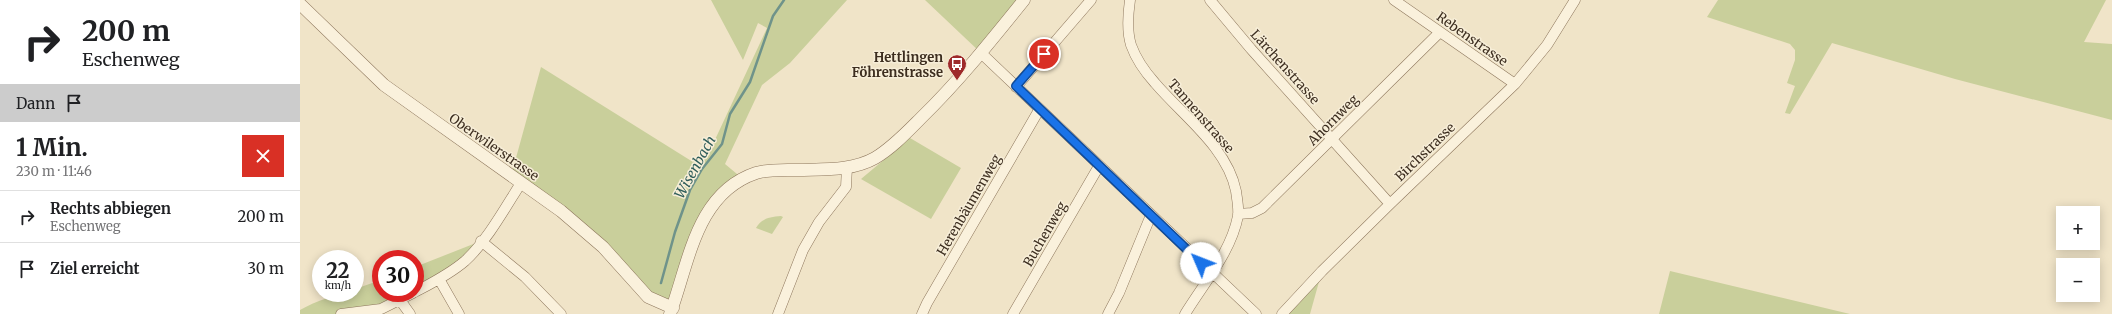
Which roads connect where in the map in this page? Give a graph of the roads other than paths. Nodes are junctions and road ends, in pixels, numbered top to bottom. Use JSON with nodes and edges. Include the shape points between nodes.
{"nodes":[{"id":1,"x":1024,"y":0,"type":"edge"},
{"id":2,"x":1091,"y":0,"type":"edge"},
{"id":3,"x":1130,"y":0,"type":"edge"},
{"id":4,"x":1210,"y":0,"type":"edge"},
{"id":5,"x":1394,"y":0,"type":"edge"},
{"id":6,"x":1575,"y":0,"type":"edge"},
{"id":7,"x":300,"y":4,"type":"edge"},
{"id":8,"x":1440,"y":32,"type":"junction"},
{"id":9,"x":981,"y":53,"type":"junction"},
{"id":10,"x":1515,"y":84,"type":"junction"},
{"id":11,"x":1016,"y":86,"type":"junction"},
{"id":12,"x":1040,"y":110,"type":"junction"},
{"id":13,"x":1332,"y":140,"type":"junction"},
{"id":14,"x":1099,"y":166,"type":"junction"},
{"id":15,"x":847,"y":167,"type":"junction"},
{"id":16,"x":521,"y":184,"type":"junction"},
{"id":17,"x":1390,"y":204,"type":"junction"},
{"id":18,"x":1238,"y":214,"type":"junction"},
{"id":19,"x":1151,"y":215,"type":"junction"},
{"id":20,"x":482,"y":241,"type":"junction"},
{"id":21,"x":1211,"y":273,"type":"junction"},
{"id":22,"x":439,"y":279,"type":"junction"},
{"id":23,"x":424,"y":287,"type":"edge"},
{"id":24,"x":396,"y":302,"type":"edge"},
{"id":25,"x":401,"y":302,"type":"edge"},
{"id":26,"x":672,"y":311,"type":"edge"},
{"id":27,"x":341,"y":314,"type":"edge"},
{"id":28,"x":410,"y":314,"type":"edge"},
{"id":29,"x":458,"y":314,"type":"edge"},
{"id":30,"x":561,"y":314,"type":"edge"},
{"id":31,"x":778,"y":314,"type":"edge"},
{"id":32,"x":922,"y":314,"type":"edge"},
{"id":33,"x":1013,"y":314,"type":"edge"},
{"id":34,"x":1108,"y":314,"type":"edge"},
{"id":35,"x":1185,"y":314,"type":"edge"},
{"id":36,"x":1256,"y":314,"type":"edge"},
{"id":37,"x":1282,"y":314,"type":"edge"}],
"edges":[{"from":1,"to":9,"type":"street"},
{"from":2,"to":11,"type":"street"},
{"from":3,"to":18,"type":"street","name":"Tannenstrasse","via":[[1128,14],[1131,45],[1144,70],[1217,150],[1228,166],[1233,180]]},
{"from":4,"to":13,"type":"street","name":"Lärchenstrasse"},
{"from":5,"to":8,"type":"street","name":"Rebenstrasse"},
{"from":6,"to":10,"type":"street","name":"Birchstrasse","via":[[1547,45]]},
{"from":7,"to":16,"type":"street","name":"Oberwilerstrasse","via":[[384,85]]},
{"from":8,"to":10,"type":"street","name":"Rebenstrasse"},
{"from":8,"to":13,"type":"street","name":"Ahornweg"},
{"from":9,"to":11,"type":"street"},
{"from":9,"to":15,"type":"street","via":[[934,105],[889,148],[875,158]]},
{"from":10,"to":17,"type":"street","name":"Birchstrasse"},
{"from":11,"to":12,"type":"street"},
{"from":12,"to":14,"type":"street"},
{"from":12,"to":32,"type":"street","name":"Herenbäumenweg"},
{"from":13,"to":17,"type":"street","name":"Lärchenstrasse"},
{"from":13,"to":18,"type":"street","name":"Ahornweg","via":[[1262,208],[1252,213]]},
{"from":14,"to":19,"type":"street"},
{"from":14,"to":33,"type":"street","name":"Buchenweg"},
{"from":15,"to":26,"type":"street","via":[[771,171],[743,179],[729,188],[717,199],[700,225]]},
{"from":15,"to":31,"type":"street","via":[[846,187],[819,222],[803,250]]},
{"from":16,"to":20,"type":"street"},
{"from":16,"to":26,"type":"street","name":"Oberwilerstrasse","via":[[562,211],[591,236],[648,297]]},
{"from":17,"to":37,"type":"street","name":"Birchstrasse"},
{"from":18,"to":21,"type":"street","name":"Tannenstrasse","via":[[1230,240]]},
{"from":19,"to":21,"type":"street"},
{"from":19,"to":34,"type":"street"},
{"from":20,"to":22,"type":"street","via":[[465,261]]},
{"from":20,"to":30,"type":"street","via":[[525,277]]},
{"from":21,"to":35,"type":"street","name":"Tannenstrasse"},
{"from":21,"to":36,"type":"street"},
{"from":22,"to":23,"type":"street"},
{"from":22,"to":29,"type":"street"},
{"from":24,"to":27,"type":"street","via":[[381,309]]},
{"from":25,"to":28,"type":"street"}]}
